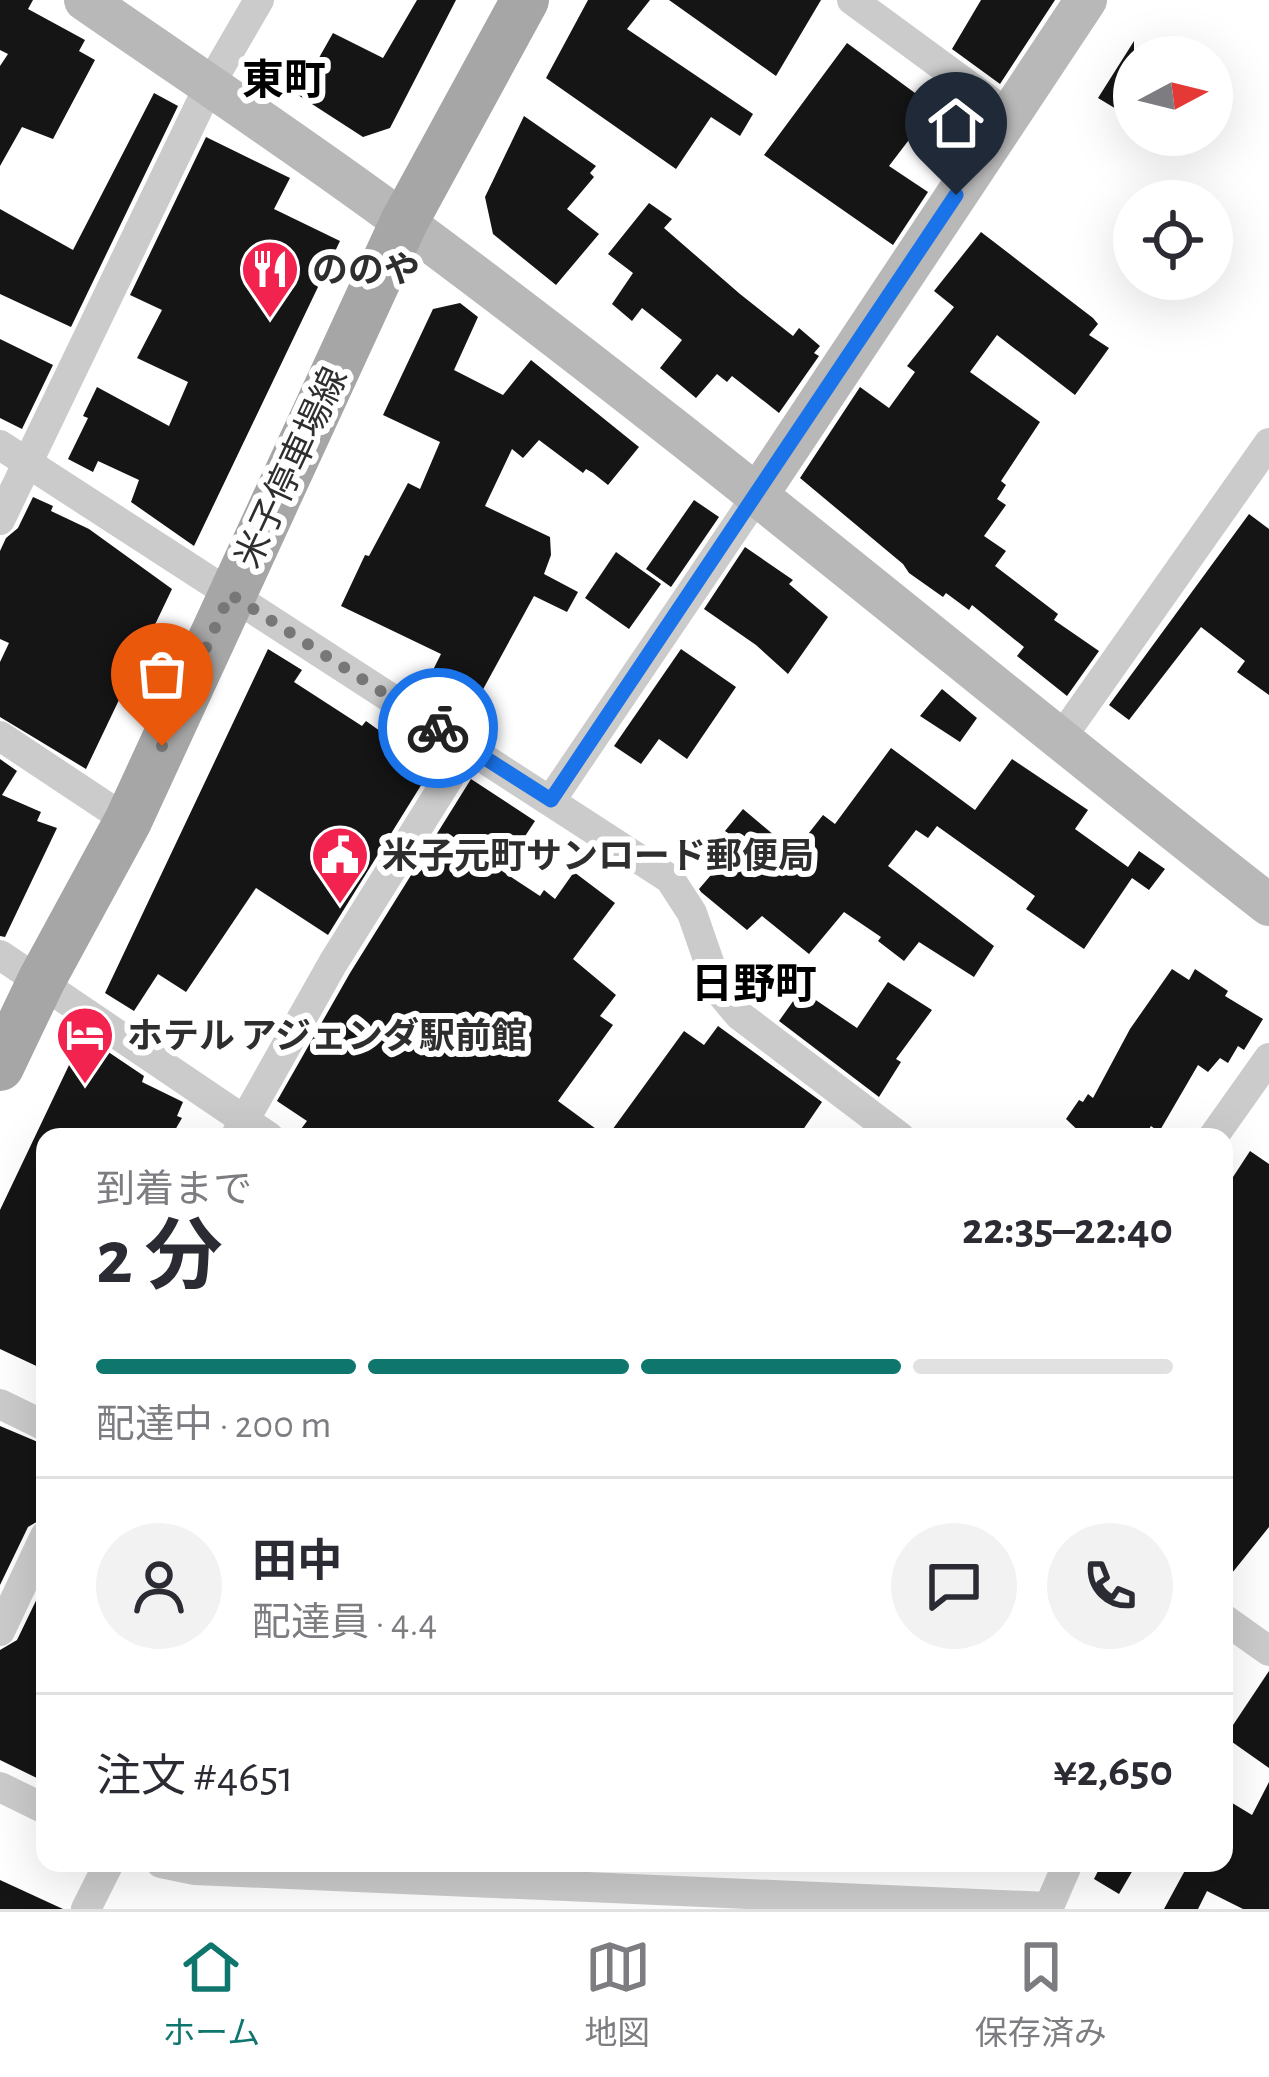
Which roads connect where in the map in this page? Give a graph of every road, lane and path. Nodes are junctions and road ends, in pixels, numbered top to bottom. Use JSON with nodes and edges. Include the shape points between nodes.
{"nodes":[{"id":1,"x":86,"y":0,"type":"edge"},
{"id":2,"x":259,"y":0,"type":"edge"},
{"id":3,"x":525,"y":0,"type":"edge"},
{"id":4,"x":851,"y":0,"type":"edge"},
{"id":5,"x":1086,"y":0,"type":"edge"},
{"id":6,"x":209,"y":86,"type":"junction"},
{"id":7,"x":1009,"y":116,"type":"junction"},
{"id":8,"x":404,"y":222,"type":"junction"},
{"id":9,"x":1269,"y":443,"type":"edge"},
{"id":10,"x":0,"y":445,"type":"edge"},
{"id":11,"x":29,"y":463,"type":"junction"},
{"id":12,"x":758,"y":494,"type":"junction"},
{"id":13,"x":0,"y":520,"type":"edge"},
{"id":14,"x":230,"y":594,"type":"junction"},
{"id":15,"x":0,"y":736,"type":"edge"},
{"id":16,"x":1059,"y":741,"type":"junction"},
{"id":17,"x":469,"y":747,"type":"junction"},
{"id":18,"x":551,"y":800,"type":"junction"},
{"id":19,"x":128,"y":820,"type":"junction"},
{"id":20,"x":1269,"y":905,"type":"edge"},
{"id":21,"x":0,"y":955,"type":"edge"},
{"id":22,"x":40,"y":981,"type":"junction"},
{"id":23,"x":1269,"y":1058,"type":"edge"},
{"id":24,"x":0,"y":1067,"type":"edge"},
{"id":25,"x":239,"y":1127,"type":"edge"},
{"id":26,"x":888,"y":1128,"type":"edge"},
{"id":27,"x":1219,"y":1128,"type":"edge"},
{"id":28,"x":0,"y":1404,"type":"edge"},
{"id":29,"x":36,"y":1422,"type":"edge"},
{"id":30,"x":36,"y":1556,"type":"edge"},
{"id":31,"x":1233,"y":1625,"type":"edge"},
{"id":32,"x":0,"y":1631,"type":"edge"},
{"id":33,"x":1269,"y":1651,"type":"edge"},
{"id":34,"x":0,"y":1787,"type":"edge"},
{"id":35,"x":36,"y":1805,"type":"edge"},
{"id":36,"x":104,"y":1872,"type":"edge"},
{"id":37,"x":261,"y":1872,"type":"edge"},
{"id":38,"x":1064,"y":1872,"type":"edge"},
{"id":39,"x":790,"y":1888,"type":"edge"},
{"id":40,"x":1048,"y":1908,"type":"edge"},
{"id":41,"x":86,"y":1909,"type":"edge"}],
"edges":[{"from":1,"to":6,"type":"street"},
{"from":2,"to":6,"type":"street"},
{"from":3,"to":8,"type":"main road","name":"米子停車場線"},
{"from":4,"to":7,"type":"street"},
{"from":5,"to":7,"type":"street"},
{"from":6,"to":8,"type":"street"},
{"from":6,"to":11,"type":"street"},
{"from":7,"to":12,"type":"street"},
{"from":8,"to":12,"type":"street"},
{"from":8,"to":14,"type":"main road","name":"米子停車場線"},
{"from":9,"to":16,"type":"street"},
{"from":10,"to":11,"type":"street"},
{"from":11,"to":13,"type":"street"},
{"from":11,"to":14,"type":"street"},
{"from":12,"to":16,"type":"street"},
{"from":12,"to":18,"type":"street"},
{"from":14,"to":17,"type":"street"},
{"from":14,"to":19,"type":"main road","name":"米子停車場線"},
{"from":15,"to":19,"type":"street"},
{"from":16,"to":20,"type":"street"},
{"from":17,"to":18,"type":"street"},
{"from":17,"to":25,"type":"street"},
{"from":18,"to":26,"type":"street","via":[[670,879],[692,913],[719,992],[739,1015]]},
{"from":19,"to":22,"type":"main road","name":"米子停車場線"},
{"from":21,"to":22,"type":"street"},
{"from":22,"to":24,"type":"main road","name":"米子停車場線"},
{"from":22,"to":25,"type":"street"},
{"from":23,"to":27,"type":"street"},
{"from":28,"to":29,"type":"street"},
{"from":30,"to":32,"type":"street"},
{"from":31,"to":33,"type":"street"},
{"from":34,"to":35,"type":"street"},
{"from":36,"to":41,"type":"street"},
{"from":37,"to":39,"type":"street"},
{"from":38,"to":40,"type":"street"},
{"from":39,"to":40,"type":"street"}]}
